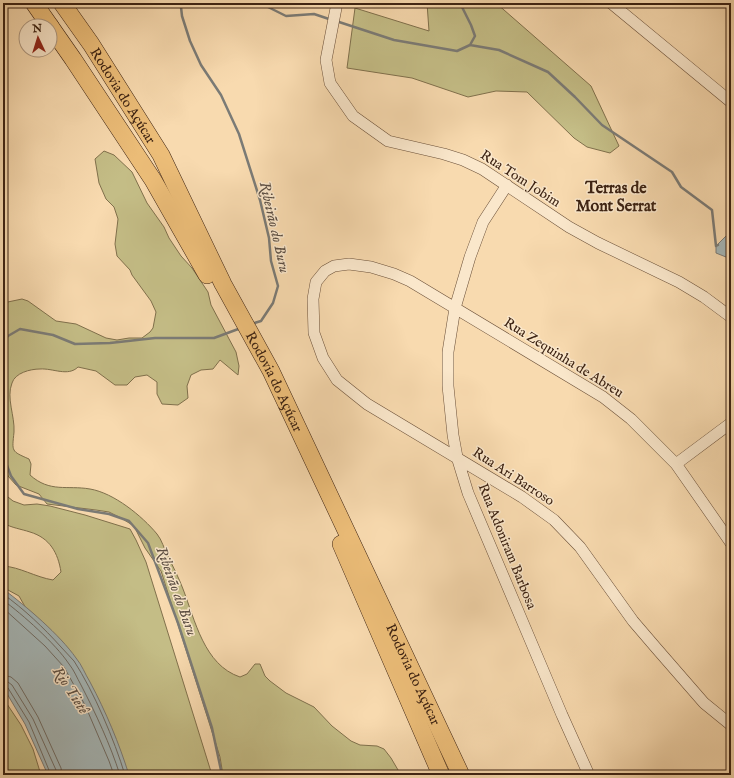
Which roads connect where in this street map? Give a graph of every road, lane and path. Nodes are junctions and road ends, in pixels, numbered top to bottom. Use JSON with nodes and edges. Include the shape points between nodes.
{"nodes":[{"id":1,"x":34,"y":3,"type":"edge"},
{"id":2,"x":62,"y":3,"type":"edge"},
{"id":3,"x":611,"y":3,"type":"edge"},
{"id":4,"x":337,"y":4,"type":"edge"},
{"id":5,"x":44,"y":18,"type":"edge"},
{"id":6,"x":58,"y":37,"type":"edge"},
{"id":7,"x":731,"y":102,"type":"edge"},
{"id":8,"x":507,"y":185,"type":"junction"},
{"id":9,"x":334,"y":266,"type":"joint"},
{"id":10,"x":220,"y":288,"type":"junction"},
{"id":11,"x":456,"y":308,"type":"junction"},
{"id":12,"x":731,"y":317,"type":"edge"},
{"id":13,"x":265,"y":372,"type":"junction"},
{"id":14,"x":731,"y":423,"type":"edge"},
{"id":15,"x":458,"y":458,"type":"junction"},
{"id":16,"x":676,"y":464,"type":"junction"},
{"id":17,"x":731,"y":543,"type":"edge"},
{"id":18,"x":731,"y":725,"type":"edge"},
{"id":19,"x":441,"y":775,"type":"edge"},
{"id":20,"x":461,"y":775,"type":"edge"},
{"id":21,"x":589,"y":775,"type":"edge"}],
"edges":[{"from":1,"to":5,"type":"highway","name":"Rodovia do Açúcar"},
{"from":2,"to":10,"type":"highway","name":"Rodovia do Açúcar","via":[[161,155]]},
{"from":3,"to":7,"type":"street"},
{"from":4,"to":8,"type":"street","name":"Rua Tom Jobim","via":[[326,60],[330,83],[353,116],[388,141],[463,160]]},
{"from":6,"to":10,"type":"highway","name":"Rodovia do Açúcar","via":[[153,180]]},
{"from":8,"to":11,"type":"street","name":"Rua Adoniram Barbosa","via":[[484,222],[470,257]]},
{"from":8,"to":12,"type":"street","name":"Rua Tom Jobim","via":[[569,227],[679,282]]},
{"from":9,"to":11,"type":"street","name":"Rua Zequinha de Abreu","via":[[349,264],[394,274]]},
{"from":9,"to":15,"type":"street","name":"Rua Ari Barroso","via":[[325,271],[316,282],[313,318],[314,333],[323,358],[337,380],[366,404]]},
{"from":10,"to":13,"type":"highway","name":"Rodovia do Açúcar"},
{"from":11,"to":15,"type":"street","name":"Rua Adoniram Barbosa","via":[[448,352],[448,386],[452,435]]},
{"from":11,"to":16,"type":"street","name":"Rua Zequinha de Abreu","via":[[602,397],[631,419]]},
{"from":13,"to":19,"type":"highway","name":"Rodovia do Açúcar"},
{"from":13,"to":20,"type":"highway","name":"Rodovia do Açúcar"},
{"from":14,"to":16,"type":"street"},
{"from":15,"to":18,"type":"street","name":"Rua Ari Barroso","via":[[532,504],[565,531],[657,649],[704,703]]},
{"from":15,"to":21,"type":"street","name":"Rua Adoniram Barbosa","via":[[468,493]]},
{"from":16,"to":17,"type":"street","name":"Rua Zequinha de Abreu"}]}
